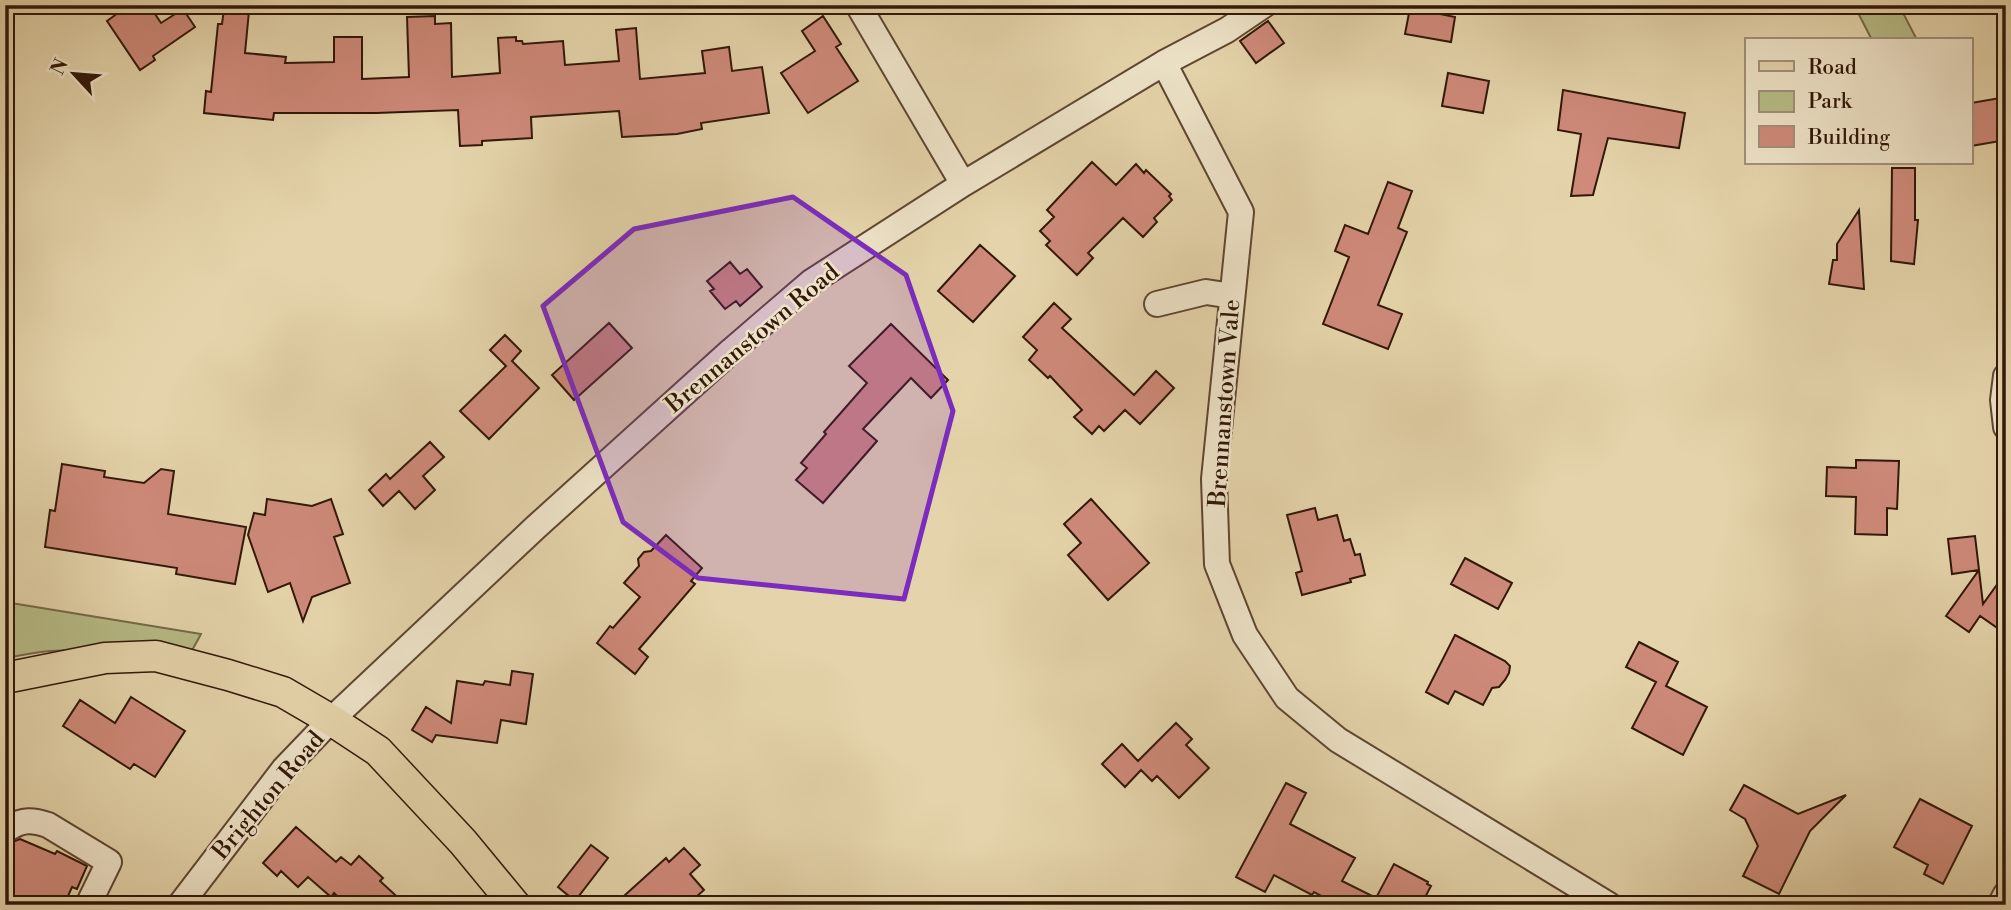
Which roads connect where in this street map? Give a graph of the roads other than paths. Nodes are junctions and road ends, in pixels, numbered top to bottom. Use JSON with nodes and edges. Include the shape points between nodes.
{"nodes":[{"id":1,"x":858,"y":5,"type":"edge"},
{"id":2,"x":1264,"y":5,"type":"edge"},
{"id":3,"x":1164,"y":63,"type":"junction"},
{"id":4,"x":963,"y":184,"type":"junction"},
{"id":5,"x":1232,"y":296,"type":"junction"},
{"id":6,"x":1157,"y":304,"type":"dead end"},
{"id":7,"x":2004,"y":388,"type":"edge"},
{"id":8,"x":2006,"y":427,"type":"edge"},
{"id":9,"x":5,"y":678,"type":"edge"},
{"id":10,"x":331,"y":720,"type":"junction"},
{"id":11,"x":9,"y":828,"type":"dead end"},
{"id":12,"x":2006,"y":894,"type":"edge"},
{"id":13,"x":88,"y":905,"type":"edge"},
{"id":14,"x":180,"y":905,"type":"edge"},
{"id":15,"x":515,"y":905,"type":"edge"},
{"id":16,"x":1609,"y":905,"type":"edge"},
{"id":17,"x":2000,"y":905,"type":"edge"}],
"edges":[{"from":1,"to":4,"type":"street"},
{"from":2,"to":3,"type":"street","name":"Brennanstown Road"},
{"from":3,"to":4,"type":"street","name":"Brennanstown Road"},
{"from":3,"to":5,"type":"street","name":"Brennanstown Vale","via":[[1241,212]]},
{"from":4,"to":10,"type":"street","name":"Brennanstown Road","via":[[811,282],[536,527]]},
{"from":5,"to":6,"type":"street","via":[[1206,292]]},
{"from":5,"to":16,"type":"street","name":"Brennanstown Vale","via":[[1214,479],[1215,516],[1217,564],[1245,635],[1286,698],[1338,740]]},
{"from":7,"to":8,"type":"street"},
{"from":9,"to":10,"type":"main road","via":[[105,658],[156,656],[284,692]]},
{"from":10,"to":14,"type":"street","name":"Brighton Road","via":[[284,769]]},
{"from":10,"to":15,"type":"main road","via":[[378,751],[400,773]]},
{"from":11,"to":13,"type":"street","via":[[37,821],[109,862]]},
{"from":12,"to":17,"type":"street"}]}
